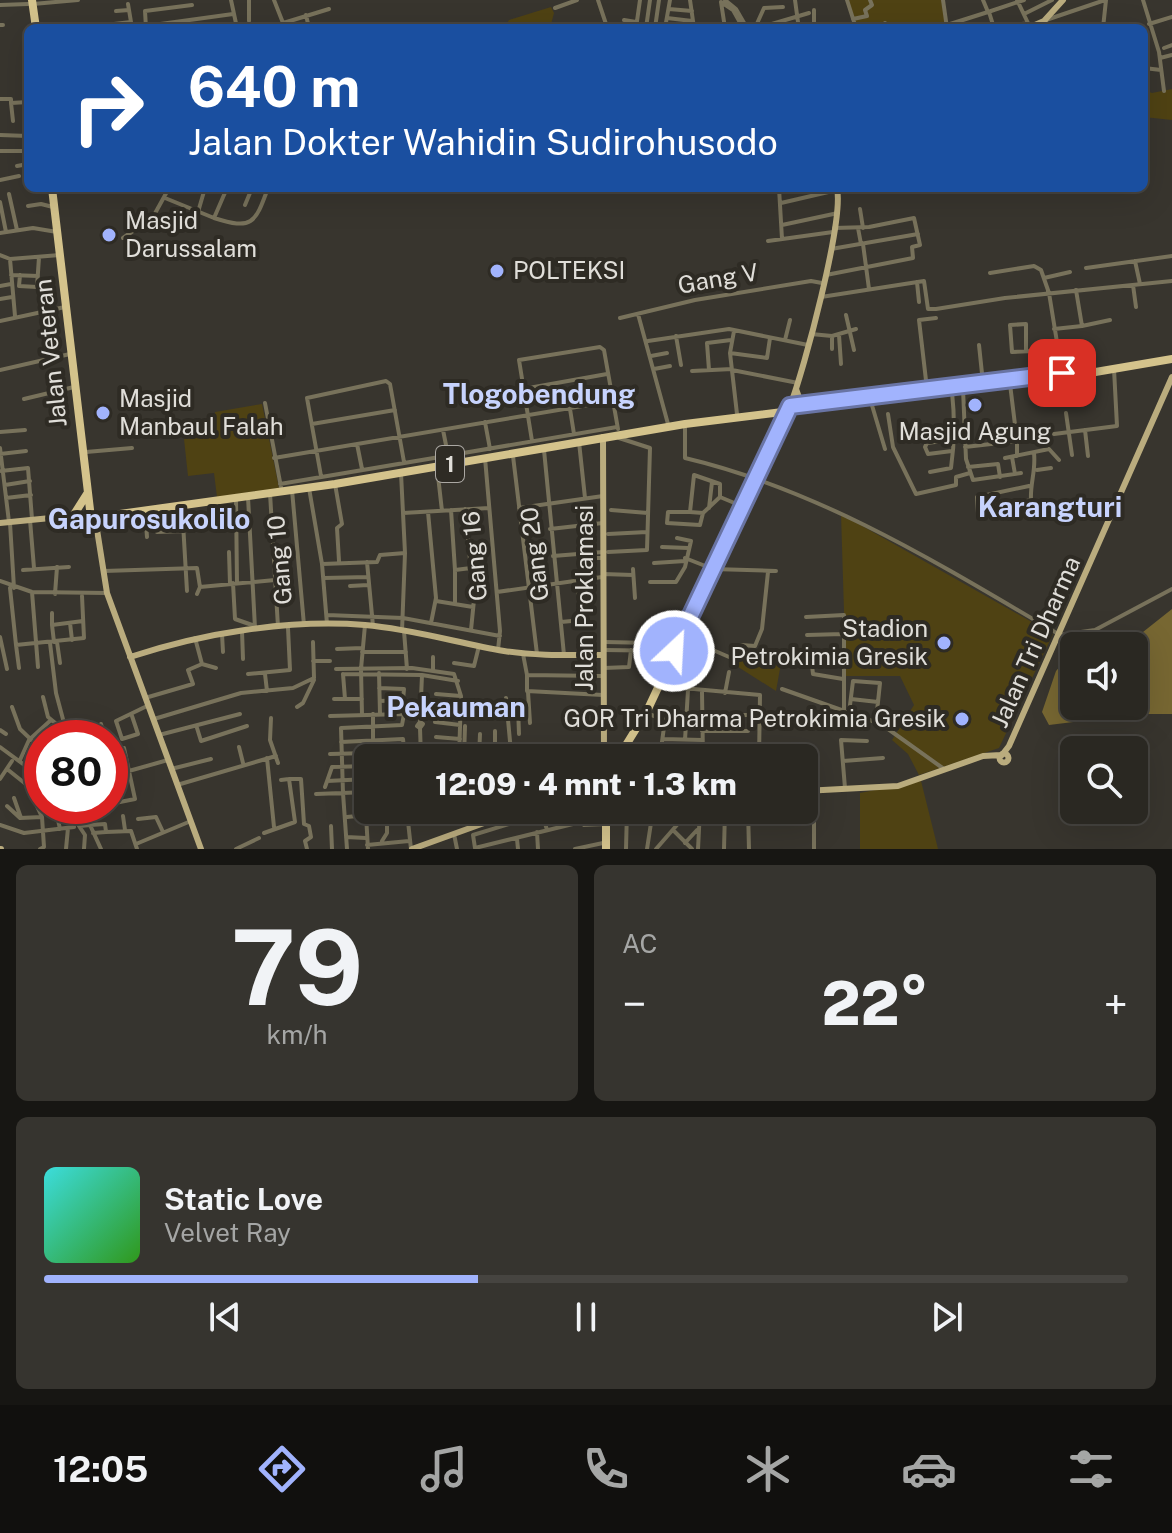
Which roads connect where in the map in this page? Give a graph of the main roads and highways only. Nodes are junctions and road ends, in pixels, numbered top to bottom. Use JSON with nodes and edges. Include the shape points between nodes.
{"nodes":[{"id":1,"x":1063,"y":0,"type":"edge"},
{"id":2,"x":30,"y":2,"type":"edge"},
{"id":3,"x":33,"y":24,"type":"edge"},
{"id":4,"x":1032,"y":24,"type":"edge"},
{"id":5,"x":54,"y":192,"type":"edge"},
{"id":6,"x":54,"y":192,"type":"edge"},
{"id":7,"x":837,"y":192,"type":"edge"},
{"id":8,"x":68,"y":313,"type":"junction"},
{"id":9,"x":70,"y":330,"type":"junction"},
{"id":10,"x":1172,"y":357,"type":"edge"},
{"id":11,"x":1161,"y":360,"type":"junction"},
{"id":12,"x":1172,"y":376,"type":"edge"},
{"id":13,"x":797,"y":386,"type":"junction"},
{"id":14,"x":951,"y":388,"type":"junction"},
{"id":15,"x":808,"y":404,"type":"junction"},
{"id":16,"x":790,"y":408,"type":"junction"},
{"id":17,"x":700,"y":421,"type":"junction"},
{"id":18,"x":613,"y":433,"type":"junction"},
{"id":19,"x":417,"y":468,"type":"junction"},
{"id":20,"x":87,"y":494,"type":"junction"},
{"id":21,"x":73,"y":516,"type":"junction"},
{"id":22,"x":92,"y":517,"type":"junction"},
{"id":23,"x":0,"y":523,"type":"edge"},
{"id":24,"x":602,"y":649,"type":"junction"},
{"id":25,"x":130,"y":657,"type":"junction"},
{"id":26,"x":604,"y":744,"type":"edge"},
{"id":27,"x":627,"y":744,"type":"edge"},
{"id":28,"x":818,"y":791,"type":"edge"},
{"id":29,"x":479,"y":824,"type":"edge"},
{"id":30,"x":603,"y":824,"type":"edge"},
{"id":31,"x":198,"y":848,"type":"edge"},
{"id":32,"x":412,"y":849,"type":"edge"},
{"id":33,"x":606,"y":849,"type":"edge"}],
"edges":[{"from":1,"to":4,"type":"main road","via":[[1044,21]]},
{"from":2,"to":3,"type":"highway"},
{"from":5,"to":8,"type":"highway","name":"Jalan Veteran"},
{"from":6,"to":8,"type":"highway","name":"Jalan Veteran"},
{"from":7,"to":13,"type":"main road","via":[[838,213]]},
{"from":8,"to":9,"type":"highway","name":"Jalan Veteran"},
{"from":9,"to":20,"type":"highway","name":"Jalan Veteran"},
{"from":9,"to":22,"type":"highway","name":"Jalan Veteran"},
{"from":10,"to":11,"type":"highway"},
{"from":11,"to":12,"type":"main road"},
{"from":11,"to":14,"type":"highway"},
{"from":11,"to":14,"type":"highway"},
{"from":12,"to":28,"type":"main road","name":"Jalan Tri Dharma","via":[[1003,756],[976,758],[920,780]]},
{"from":13,"to":15,"type":"main road","via":[[800,400]]},
{"from":13,"to":16,"type":"main road"},
{"from":14,"to":15,"type":"highway"},
{"from":14,"to":16,"type":"highway"},
{"from":15,"to":16,"type":"highway"},
{"from":16,"to":17,"type":"highway","number":"1"},
{"from":16,"to":17,"type":"highway","number":"1"},
{"from":16,"to":27,"type":"highway"},
{"from":17,"to":18,"type":"highway","number":"1"},
{"from":17,"to":18,"type":"highway","number":"1"},
{"from":18,"to":19,"type":"highway","number":"1"},
{"from":18,"to":19,"type":"highway","number":"1"},
{"from":18,"to":24,"type":"main road","name":"Jalan Proklamasi","via":[[603,496]]},
{"from":19,"to":22,"type":"highway","number":"1"},
{"from":19,"to":22,"type":"highway","number":"1"},
{"from":20,"to":21,"type":"highway"},
{"from":20,"to":22,"type":"highway","name":"Jalan Veteran"},
{"from":21,"to":22,"type":"main road"},
{"from":21,"to":23,"type":"main road"},
{"from":22,"to":25,"type":"main road","via":[[101,572]]},
{"from":24,"to":25,"type":"main road","via":[[564,655],[523,653],[369,626],[327,626],[222,633]]},
{"from":24,"to":26,"type":"main road","name":"Jalan Proklamasi"},
{"from":25,"to":31,"type":"main road"},
{"from":29,"to":32,"type":"main road"},
{"from":30,"to":33,"type":"highway"}]}
